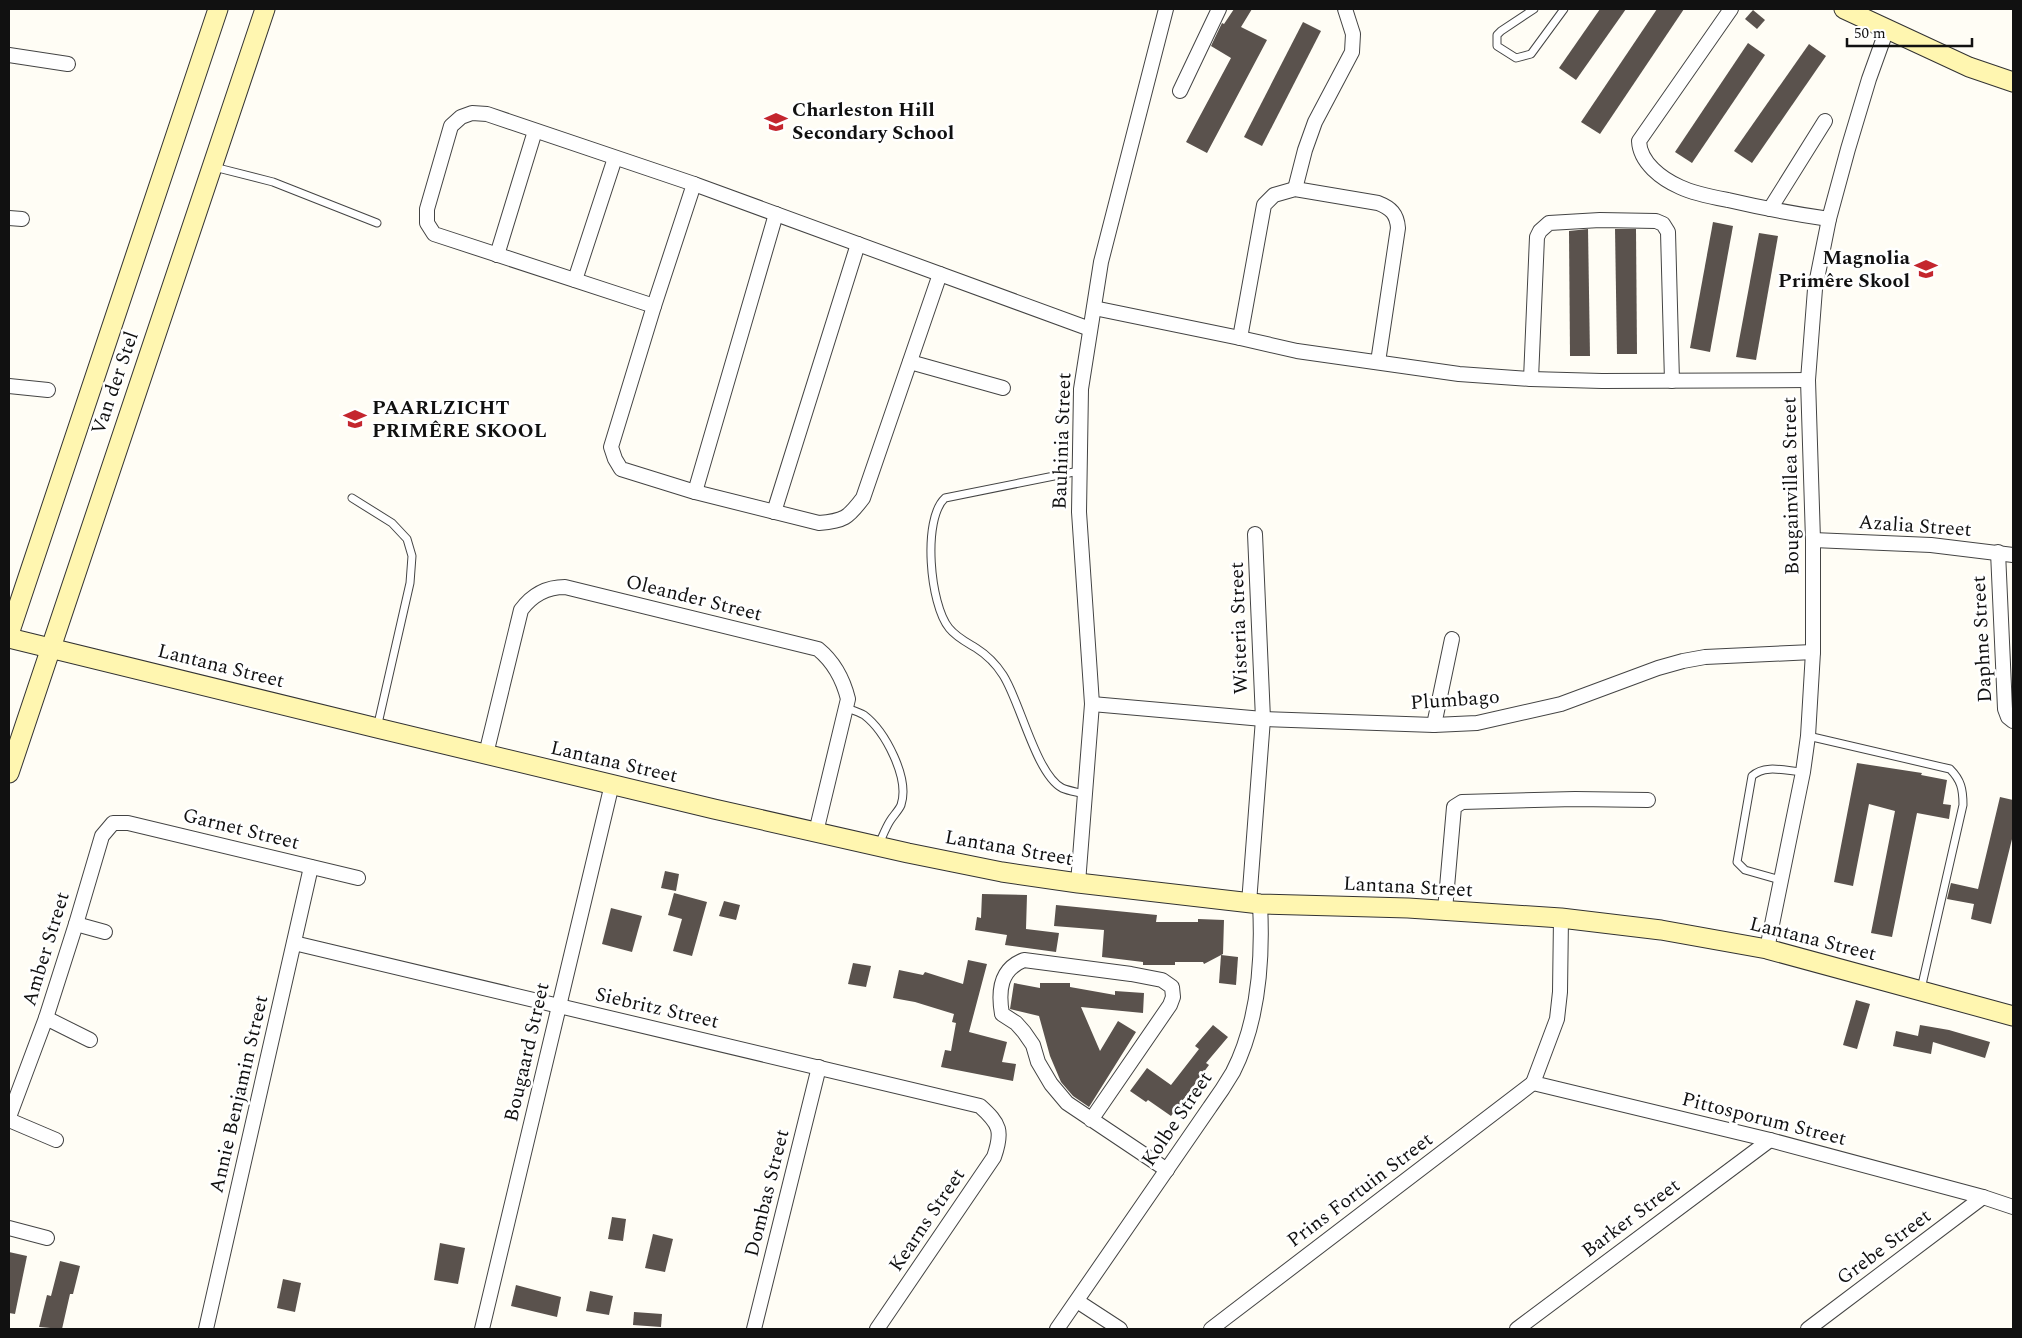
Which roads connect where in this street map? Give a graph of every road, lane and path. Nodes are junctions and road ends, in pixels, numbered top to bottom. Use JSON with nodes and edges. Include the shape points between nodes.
{"nodes":[{"id":1,"x":218,"y":9,"type":"edge"},
{"id":2,"x":265,"y":9,"type":"edge"},
{"id":3,"x":1166,"y":9,"type":"edge"},
{"id":4,"x":1219,"y":9,"type":"edge"},
{"id":5,"x":1345,"y":9,"type":"edge"},
{"id":6,"x":1534,"y":9,"type":"edge"},
{"id":7,"x":1564,"y":9,"type":"edge"},
{"id":8,"x":1730,"y":9,"type":"edge"},
{"id":9,"x":1844,"y":9,"type":"edge"},
{"id":10,"x":1886,"y":29,"type":"junction"},
{"id":11,"x":9,"y":55,"type":"edge"},
{"id":12,"x":68,"y":64,"type":"dead end"},
{"id":13,"x":2013,"y":82,"type":"edge"},
{"id":14,"x":1180,"y":91,"type":"dead end"},
{"id":15,"x":1825,"y":122,"type":"dead end"},
{"id":16,"x":535,"y":132,"type":"junction"},
{"id":17,"x":615,"y":158,"type":"junction"},
{"id":18,"x":212,"y":166,"type":"junction"},
{"id":19,"x":694,"y":184,"type":"junction"},
{"id":20,"x":1295,"y":189,"type":"junction"},
{"id":21,"x":1770,"y":210,"type":"junction"},
{"id":22,"x":776,"y":214,"type":"junction"},
{"id":23,"x":1829,"y":219,"type":"junction"},
{"id":24,"x":377,"y":223,"type":"dead end"},
{"id":25,"x":858,"y":244,"type":"junction"},
{"id":26,"x":497,"y":255,"type":"junction"},
{"id":27,"x":940,"y":274,"type":"junction"},
{"id":28,"x":575,"y":280,"type":"junction"},
{"id":29,"x":654,"y":306,"type":"junction"},
{"id":30,"x":1094,"y":308,"type":"junction"},
{"id":31,"x":1090,"y":329,"type":"junction"},
{"id":32,"x":1240,"y":338,"type":"junction"},
{"id":33,"x":910,"y":362,"type":"junction"},
{"id":34,"x":1378,"y":362,"type":"junction"},
{"id":35,"x":1531,"y":379,"type":"junction"},
{"id":36,"x":1808,"y":380,"type":"junction"},
{"id":37,"x":1672,"y":381,"type":"junction"},
{"id":38,"x":9,"y":386,"type":"edge"},
{"id":39,"x":1003,"y":388,"type":"dead end"},
{"id":40,"x":48,"y":390,"type":"dead end"},
{"id":41,"x":1079,"y":471,"type":"junction"},
{"id":42,"x":695,"y":492,"type":"junction"},
{"id":43,"x":352,"y":498,"type":"dead end"},
{"id":44,"x":774,"y":512,"type":"junction"},
{"id":45,"x":1255,"y":534,"type":"dead end"},
{"id":46,"x":1813,"y":540,"type":"junction"},
{"id":47,"x":1998,"y":552,"type":"junction"},
{"id":48,"x":2013,"y":555,"type":"edge"},
{"id":49,"x":9,"y":634,"type":"edge"},
{"id":50,"x":9,"y":638,"type":"edge"},
{"id":51,"x":1452,"y":639,"type":"dead end"},
{"id":52,"x":50,"y":648,"type":"junction"},
{"id":53,"x":1813,"y":652,"type":"junction"},
{"id":54,"x":1092,"y":704,"type":"junction"},
{"id":55,"x":846,"y":708,"type":"junction"},
{"id":56,"x":1263,"y":719,"type":"junction"},
{"id":57,"x":2013,"y":721,"type":"edge"},
{"id":58,"x":1434,"y":725,"type":"junction"},
{"id":59,"x":377,"y":728,"type":"junction"},
{"id":60,"x":1808,"y":736,"type":"junction"},
{"id":61,"x":486,"y":754,"type":"junction"},
{"id":62,"x":9,"y":772,"type":"edge"},
{"id":63,"x":1803,"y":772,"type":"junction"},
{"id":64,"x":612,"y":784,"type":"junction"},
{"id":65,"x":1084,"y":794,"type":"junction"},
{"id":66,"x":1648,"y":800,"type":"dead end"},
{"id":67,"x":113,"y":823,"type":"joint"},
{"id":68,"x":816,"y":832,"type":"junction"},
{"id":69,"x":878,"y":846,"type":"junction"},
{"id":70,"x":311,"y":867,"type":"junction"},
{"id":71,"x":358,"y":878,"type":"dead end"},
{"id":72,"x":1780,"y":880,"type":"junction"},
{"id":73,"x":1078,"y":883,"type":"junction"},
{"id":74,"x":1255,"y":904,"type":"junction"},
{"id":75,"x":1445,"y":910,"type":"junction"},
{"id":76,"x":1561,"y":918,"type":"junction"},
{"id":77,"x":76,"y":924,"type":"junction"},
{"id":78,"x":105,"y":932,"type":"dead end"},
{"id":79,"x":294,"y":943,"type":"junction"},
{"id":80,"x":1767,"y":949,"type":"junction"},
{"id":81,"x":1921,"y":990,"type":"junction"},
{"id":82,"x":559,"y":1005,"type":"junction"},
{"id":83,"x":2013,"y":1016,"type":"edge"},
{"id":84,"x":46,"y":1018,"type":"junction"},
{"id":85,"x":90,"y":1040,"type":"dead end"},
{"id":86,"x":819,"y":1067,"type":"junction"},
{"id":87,"x":1533,"y":1083,"type":"junction"},
{"id":88,"x":9,"y":1118,"type":"edge"},
{"id":89,"x":1091,"y":1120,"type":"junction"},
{"id":90,"x":1000,"y":1130,"type":"joint"},
{"id":91,"x":56,"y":1140,"type":"dead end"},
{"id":92,"x":1770,"y":1140,"type":"junction"},
{"id":93,"x":1167,"y":1170,"type":"junction"},
{"id":94,"x":1983,"y":1197,"type":"junction"},
{"id":95,"x":2013,"y":1207,"type":"edge"},
{"id":96,"x":9,"y":1228,"type":"edge"},
{"id":97,"x":47,"y":1238,"type":"dead end"},
{"id":98,"x":1077,"y":1301,"type":"junction"},
{"id":99,"x":206,"y":1329,"type":"edge"},
{"id":100,"x":482,"y":1329,"type":"edge"},
{"id":101,"x":754,"y":1329,"type":"edge"},
{"id":102,"x":877,"y":1329,"type":"edge"},
{"id":103,"x":1058,"y":1329,"type":"edge"},
{"id":104,"x":1120,"y":1329,"type":"edge"},
{"id":105,"x":1211,"y":1329,"type":"edge"},
{"id":106,"x":1517,"y":1329,"type":"edge"},
{"id":107,"x":1808,"y":1329,"type":"edge"}],
"edges":[{"from":1,"to":49,"type":"street","name":"Van der Stel"},
{"from":2,"to":18,"type":"street","name":"Van der Stel"},
{"from":3,"to":30,"type":"street","name":"Bauhinia Street","via":[[1101,262]]},
{"from":4,"to":14,"type":"street"},
{"from":5,"to":20,"type":"street","via":[[1353,34],[1352,52],[1315,122]]},
{"from":6,"to":7,"type":"lane","via":[[1500,31],[1497,46],[1516,58],[1530,54]]},
{"from":8,"to":21,"type":"street","via":[[1639,141],[1640,154],[1659,173],[1681,187]]},
{"from":9,"to":10,"type":"street"},
{"from":10,"to":13,"type":"street","via":[[1969,67]]},
{"from":10,"to":23,"type":"street","name":"Bougainvillea Street"},
{"from":11,"to":12,"type":"street"},
{"from":15,"to":21,"type":"street"},
{"from":16,"to":17,"type":"street"},
{"from":16,"to":26,"type":"street"},
{"from":16,"to":26,"type":"street","via":[[487,114],[461,116],[451,126],[427,209],[427,223],[434,234]]},
{"from":17,"to":19,"type":"street"},
{"from":17,"to":28,"type":"street"},
{"from":18,"to":24,"type":"lane","via":[[273,182]]},
{"from":18,"to":52,"type":"street","name":"Van der Stel"},
{"from":19,"to":22,"type":"street"},
{"from":19,"to":29,"type":"street"},
{"from":20,"to":32,"type":"street","via":[[1274,194],[1264,205]]},
{"from":20,"to":34,"type":"street","via":[[1378,203],[1387,206],[1398,220]]},
{"from":21,"to":23,"type":"street"},
{"from":22,"to":25,"type":"street"},
{"from":22,"to":42,"type":"street"},
{"from":23,"to":36,"type":"street","name":"Bougainvillea Street","via":[[1815,289]]},
{"from":25,"to":27,"type":"street"},
{"from":25,"to":44,"type":"street"},
{"from":26,"to":28,"type":"street"},
{"from":27,"to":31,"type":"street"},
{"from":27,"to":33,"type":"street"},
{"from":28,"to":29,"type":"street"},
{"from":29,"to":42,"type":"street","via":[[611,447],[614,459],[622,469]]},
{"from":30,"to":31,"type":"street","name":"Bauhinia Street"},
{"from":30,"to":32,"type":"street"},
{"from":31,"to":41,"type":"street","name":"Bauhinia Street","via":[[1081,389]]},
{"from":32,"to":34,"type":"street","via":[[1297,351]]},
{"from":33,"to":39,"type":"street"},
{"from":33,"to":44,"type":"street","via":[[863,498],[851,514],[839,521],[819,523]]},
{"from":34,"to":35,"type":"street","via":[[1459,374]]},
{"from":35,"to":37,"type":"street"},
{"from":35,"to":37,"type":"street","via":[[1540,231],[1549,223],[1656,220],[1668,232]]},
{"from":36,"to":37,"type":"street"},
{"from":36,"to":46,"type":"street","name":"Bougainvillea Street"},
{"from":38,"to":40,"type":"street"},
{"from":41,"to":54,"type":"street","name":"Bauhinia Street"},
{"from":41,"to":65,"type":"lane","via":[[945,498],[935,511],[931,539],[936,602],[941,616],[950,629],[993,661],[1004,676],[1033,747],[1051,778],[1064,789]]},
{"from":42,"to":44,"type":"street"},
{"from":43,"to":59,"type":"lane","via":[[392,523],[407,539],[412,556],[410,583]]},
{"from":45,"to":56,"type":"street","name":"Wisteria Street"},
{"from":46,"to":47,"type":"street","name":"Azalia Street","via":[[1931,545]]},
{"from":46,"to":53,"type":"street","name":"Bougainvillea Street"},
{"from":47,"to":48,"type":"street","name":"Azalia Street"},
{"from":47,"to":57,"type":"street","name":"Daphne Street","via":[[2005,709]]},
{"from":50,"to":52,"type":"street","name":"Lantana Street"},
{"from":51,"to":58,"type":"street"},
{"from":52,"to":59,"type":"street","name":"Lantana Street"},
{"from":52,"to":62,"type":"street","name":"Van der Stel"},
{"from":53,"to":58,"type":"street","name":"Plumbago","via":[[1683,661],[1561,704],[1477,723]]},
{"from":53,"to":60,"type":"street","name":"Bougainvillea Street"},
{"from":54,"to":56,"type":"street","name":"Plumbago"},
{"from":54,"to":65,"type":"street","name":"Bauhinia Street"},
{"from":55,"to":61,"type":"street","name":"Oleander Street","via":[[848,699],[844,685],[830,659],[818,649],[565,587],[552,587],[527,601],[521,610]]},
{"from":55,"to":68,"type":"street","name":"Oleander Street"},
{"from":55,"to":69,"type":"lane","via":[[862,714],[875,725],[889,745],[902,782],[901,805],[888,823]]},
{"from":56,"to":58,"type":"street","name":"Plumbago"},
{"from":56,"to":74,"type":"street","name":"Wisteria Street"},
{"from":59,"to":61,"type":"street","name":"Lantana Street"},
{"from":60,"to":63,"type":"street","name":"Bougainvillea Street"},
{"from":60,"to":81,"type":"lane","via":[[1950,768],[1959,778],[1964,790],[1964,805]]},
{"from":61,"to":64,"type":"street","name":"Lantana Street"},
{"from":63,"to":72,"type":"street","name":"Bougainvillea Street"},
{"from":63,"to":72,"type":"lane","via":[[1768,768],[1752,776],[1737,862],[1745,870]]},
{"from":64,"to":68,"type":"street","name":"Lantana Street"},
{"from":64,"to":82,"type":"street","name":"Bougaard Street"},
{"from":65,"to":73,"type":"street","name":"Bauhinia Street"},
{"from":66,"to":75,"type":"street","via":[[1575,799],[1462,802],[1456,805]]},
{"from":67,"to":70,"type":"street","name":"Garnet Street","via":[[128,823]]},
{"from":67,"to":77,"type":"street","name":"Amber Street","via":[[102,836]]},
{"from":68,"to":69,"type":"street","name":"Lantana Street"},
{"from":69,"to":73,"type":"street","name":"Lantana Street","via":[[1002,872]]},
{"from":70,"to":71,"type":"street","name":"Garnet Street"},
{"from":70,"to":79,"type":"street","name":"Annie Benjamin Street"},
{"from":72,"to":80,"type":"street","name":"Bougainvillea Street"},
{"from":73,"to":74,"type":"street","name":"Lantana Street"},
{"from":74,"to":75,"type":"street","name":"Lantana Street"},
{"from":74,"to":93,"type":"street","name":"Kolbe Street","via":[[1260,960],[1257,993],[1246,1036],[1233,1071]]},
{"from":75,"to":76,"type":"street","name":"Lantana Street"},
{"from":76,"to":80,"type":"street","name":"Lantana Street","via":[[1661,930]]},
{"from":76,"to":87,"type":"street","via":[[1557,1019]]},
{"from":77,"to":78,"type":"street"},
{"from":77,"to":84,"type":"street","name":"Amber Street"},
{"from":79,"to":82,"type":"street","name":"Siebritz Street"},
{"from":79,"to":99,"type":"street","name":"Annie Benjamin Street"},
{"from":80,"to":81,"type":"street","name":"Lantana Street"},
{"from":81,"to":83,"type":"street","name":"Lantana Street"},
{"from":82,"to":86,"type":"street","name":"Siebritz Street"},
{"from":82,"to":100,"type":"street","name":"Bougaard Street"},
{"from":84,"to":85,"type":"street"},
{"from":84,"to":88,"type":"street","name":"Amber Street"},
{"from":86,"to":90,"type":"street","name":"Siebritz Street","via":[[980,1106]]},
{"from":86,"to":101,"type":"street","name":"Dombas Street"},
{"from":87,"to":92,"type":"street","name":"Pittosporum Street"},
{"from":87,"to":105,"type":"street","name":"Prins Fortuin Street"},
{"from":88,"to":91,"type":"street"},
{"from":89,"to":89,"type":"street","via":[[1067,1103],[1051,1084],[1024,1032],[1002,1014],[1000,992],[1007,970],[1014,964],[1024,960],[1131,974],[1162,980],[1172,987],[1170,1005]]},
{"from":89,"to":93,"type":"street"},
{"from":90,"to":102,"type":"street","name":"Kearns Street","via":[[994,1157]]},
{"from":92,"to":94,"type":"street","name":"Pittosporum Street"},
{"from":92,"to":106,"type":"street","name":"Barker Street"},
{"from":93,"to":98,"type":"street","name":"Kolbe Street"},
{"from":94,"to":95,"type":"street","name":"Pittosporum Street"},
{"from":94,"to":107,"type":"street","name":"Grebe Street"},
{"from":96,"to":97,"type":"street"},
{"from":98,"to":103,"type":"street","name":"Kolbe Street"},
{"from":98,"to":104,"type":"street"}]}
